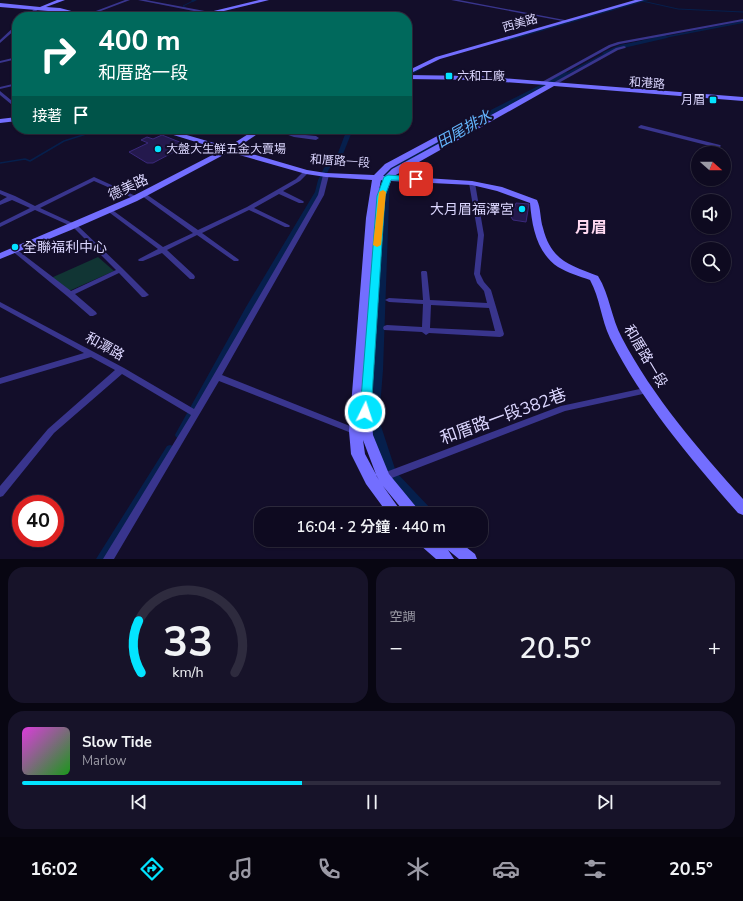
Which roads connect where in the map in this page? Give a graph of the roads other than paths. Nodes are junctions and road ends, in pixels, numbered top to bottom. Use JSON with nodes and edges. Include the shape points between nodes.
{"nodes":[{"id":1,"x":62,"y":0,"type":"edge"},
{"id":2,"x":128,"y":0,"type":"edge"},
{"id":3,"x":140,"y":0,"type":"edge"},
{"id":4,"x":266,"y":0,"type":"edge"},
{"id":5,"x":453,"y":0,"type":"edge"},
{"id":6,"x":641,"y":0,"type":"edge"},
{"id":7,"x":0,"y":6,"type":"edge"},
{"id":8,"x":38,"y":8,"type":"junction"},
{"id":9,"x":33,"y":12,"type":"edge"},
{"id":10,"x":59,"y":12,"type":"edge"},
{"id":11,"x":98,"y":12,"type":"edge"},
{"id":12,"x":205,"y":12,"type":"edge"},
{"id":13,"x":214,"y":12,"type":"edge"},
{"id":14,"x":743,"y":20,"type":"edge"},
{"id":15,"x":568,"y":21,"type":"junction"},
{"id":16,"x":743,"y":24,"type":"edge"},
{"id":17,"x":12,"y":31,"type":"edge"},
{"id":18,"x":0,"y":42,"type":"edge"},
{"id":19,"x":610,"y":46,"type":"junction"},
{"id":20,"x":617,"y":49,"type":"junction"},
{"id":21,"x":12,"y":59,"type":"edge"},
{"id":22,"x":0,"y":62,"type":"edge"},
{"id":23,"x":412,"y":71,"type":"edge"},
{"id":24,"x":412,"y":78,"type":"edge"},
{"id":25,"x":12,"y":85,"type":"edge"},
{"id":26,"x":546,"y":85,"type":"junction"},
{"id":27,"x":0,"y":88,"type":"edge"},
{"id":28,"x":1,"y":94,"type":"edge"},
{"id":29,"x":743,"y":100,"type":"edge"},
{"id":30,"x":12,"y":104,"type":"edge"},
{"id":31,"x":12,"y":120,"type":"edge"},
{"id":32,"x":0,"y":121,"type":"edge"},
{"id":33,"x":641,"y":127,"type":"dead end"},
{"id":34,"x":175,"y":134,"type":"edge"},
{"id":35,"x":253,"y":134,"type":"edge"},
{"id":36,"x":291,"y":134,"type":"edge"},
{"id":37,"x":316,"y":138,"type":"dead end"},
{"id":38,"x":718,"y":146,"type":"dead end"},
{"id":39,"x":228,"y":150,"type":"junction"},
{"id":40,"x":306,"y":172,"type":"junction"},
{"id":41,"x":326,"y":175,"type":"junction"},
{"id":42,"x":382,"y":177,"type":"junction"},
{"id":43,"x":472,"y":183,"type":"junction"},
{"id":44,"x":278,"y":191,"type":"junction"},
{"id":45,"x":0,"y":192,"type":"edge"},
{"id":46,"x":140,"y":196,"type":"junction"},
{"id":47,"x":14,"y":197,"type":"junction"},
{"id":48,"x":301,"y":202,"type":"dead end"},
{"id":49,"x":0,"y":204,"type":"edge"},
{"id":50,"x":38,"y":208,"type":"junction"},
{"id":51,"x":249,"y":208,"type":"junction"},
{"id":52,"x":109,"y":210,"type":"junction"},
{"id":53,"x":0,"y":225,"type":"edge"},
{"id":54,"x":75,"y":226,"type":"junction"},
{"id":55,"x":287,"y":226,"type":"dead end"},
{"id":56,"x":199,"y":233,"type":"junction"},
{"id":57,"x":14,"y":250,"type":"junction"},
{"id":58,"x":163,"y":250,"type":"junction"},
{"id":59,"x":0,"y":256,"type":"edge"},
{"id":60,"x":141,"y":260,"type":"dead end"},
{"id":61,"x":236,"y":260,"type":"dead end"},
{"id":62,"x":121,"y":270,"type":"junction"},
{"id":63,"x":424,"y":272,"type":"dead end"},
{"id":64,"x":192,"y":277,"type":"dead end"},
{"id":65,"x":70,"y":294,"type":"junction"},
{"id":66,"x":145,"y":295,"type":"dead end"},
{"id":67,"x":389,"y":300,"type":"dead end"},
{"id":68,"x":427,"y":303,"type":"junction"},
{"id":69,"x":1,"y":305,"type":"edge"},
{"id":70,"x":491,"y":306,"type":"junction"},
{"id":71,"x":93,"y":314,"type":"dead end"},
{"id":72,"x":387,"y":328,"type":"dead end"},
{"id":73,"x":426,"y":332,"type":"junction"},
{"id":74,"x":92,"y":354,"type":"junction"},
{"id":75,"x":121,"y":370,"type":"junction"},
{"id":76,"x":218,"y":376,"type":"junction"},
{"id":77,"x":0,"y":381,"type":"edge"},
{"id":78,"x":649,"y":390,"type":"junction"},
{"id":79,"x":196,"y":414,"type":"junction"},
{"id":80,"x":355,"y":431,"type":"junction"},
{"id":81,"x":367,"y":435,"type":"junction"},
{"id":82,"x":384,"y":477,"type":"junction"},
{"id":83,"x":371,"y":480,"type":"junction"},
{"id":84,"x":0,"y":493,"type":"edge"},
{"id":85,"x":391,"y":507,"type":"edge"},
{"id":86,"x":409,"y":507,"type":"edge"},
{"id":87,"x":743,"y":509,"type":"edge"},
{"id":88,"x":433,"y":547,"type":"edge"},
{"id":89,"x":455,"y":547,"type":"edge"},
{"id":90,"x":108,"y":559,"type":"edge"},
{"id":91,"x":447,"y":559,"type":"edge"},
{"id":92,"x":470,"y":559,"type":"edge"}],
"edges":[{"from":1,"to":8,"type":"street"},
{"from":2,"to":11,"type":"street"},
{"from":3,"to":12,"type":"street"},
{"from":4,"to":13,"type":"street"},
{"from":5,"to":15,"type":"street"},
{"from":6,"to":15,"type":"street","name":"西美路"},
{"from":7,"to":8,"type":"street"},
{"from":8,"to":9,"type":"street"},
{"from":8,"to":10,"type":"street"},
{"from":14,"to":19,"type":"street"},
{"from":15,"to":23,"type":"street","name":"西美路","via":[[438,58]]},
{"from":16,"to":20,"type":"street"},
{"from":17,"to":18,"type":"street"},
{"from":19,"to":20,"type":"street"},
{"from":19,"to":26,"type":"street"},
{"from":20,"to":26,"type":"street"},
{"from":21,"to":22,"type":"street"},
{"from":24,"to":26,"type":"street","name":"和港路"},
{"from":25,"to":27,"type":"street"},
{"from":26,"to":29,"type":"street","name":"和港路"},
{"from":26,"to":42,"type":"street"},
{"from":26,"to":42,"type":"street","via":[[388,166]]},
{"from":28,"to":30,"type":"street"},
{"from":31,"to":32,"type":"street"},
{"from":33,"to":38,"type":"street"},
{"from":34,"to":39,"type":"street","name":"和厝路一段"},
{"from":35,"to":39,"type":"street","name":"德美路"},
{"from":36,"to":37,"type":"street"},
{"from":39,"to":40,"type":"street","name":"和厝路一段"},
{"from":39,"to":46,"type":"street","name":"德美路"},
{"from":40,"to":41,"type":"street","name":"和厝路一段"},
{"from":40,"to":44,"type":"street","via":[[298,180]]},
{"from":41,"to":42,"type":"street","name":"和厝路一段"},
{"from":41,"to":76,"type":"street","via":[[321,194]]},
{"from":42,"to":43,"type":"street","name":"和厝路一段"},
{"from":42,"to":80,"type":"street","via":[[370,218]]},
{"from":42,"to":81,"type":"street","via":[[365,412]]},
{"from":43,"to":70,"type":"street","via":[[482,235],[477,274],[487,290]]},
{"from":43,"to":78,"type":"street","name":"和厝路一段","via":[[500,189],[534,202],[541,239],[562,265],[594,278],[601,290],[615,336]]},
{"from":44,"to":48,"type":"street"},
{"from":44,"to":51,"type":"street"},
{"from":45,"to":47,"type":"street"},
{"from":46,"to":50,"type":"street","via":[[94,179]]},
{"from":46,"to":52,"type":"street","name":"德美路"},
{"from":46,"to":56,"type":"street"},
{"from":47,"to":49,"type":"street"},
{"from":47,"to":50,"type":"street"},
{"from":50,"to":53,"type":"street"},
{"from":50,"to":54,"type":"street"},
{"from":51,"to":55,"type":"street"},
{"from":51,"to":56,"type":"street"},
{"from":52,"to":54,"type":"street","name":"德美路"},
{"from":52,"to":58,"type":"street"},
{"from":54,"to":57,"type":"street","name":"德美路"},
{"from":54,"to":62,"type":"street"},
{"from":56,"to":58,"type":"street"},
{"from":56,"to":61,"type":"street"},
{"from":57,"to":59,"type":"street","name":"德美路"},
{"from":57,"to":65,"type":"street"},
{"from":58,"to":60,"type":"street"},
{"from":58,"to":64,"type":"street"},
{"from":62,"to":65,"type":"street"},
{"from":62,"to":66,"type":"street"},
{"from":63,"to":68,"type":"street"},
{"from":65,"to":71,"type":"street"},
{"from":67,"to":68,"type":"street"},
{"from":68,"to":70,"type":"street"},
{"from":68,"to":73,"type":"street"},
{"from":69,"to":74,"type":"street","name":"和潭路"},
{"from":70,"to":73,"type":"street","via":[[500,334]]},
{"from":72,"to":73,"type":"street"},
{"from":74,"to":75,"type":"street","name":"和潭路"},
{"from":74,"to":77,"type":"street"},
{"from":75,"to":79,"type":"street","name":"和潭路"},
{"from":75,"to":84,"type":"street","via":[[51,431]]},
{"from":76,"to":79,"type":"street"},
{"from":76,"to":80,"type":"street"},
{"from":78,"to":82,"type":"street","name":"和厝路一段382巷","via":[[564,408]]},
{"from":78,"to":87,"type":"street","name":"和厝路一段","via":[[679,433]]},
{"from":79,"to":90,"type":"street"},
{"from":80,"to":81,"type":"street"},
{"from":80,"to":83,"type":"street","via":[[358,454]]},
{"from":81,"to":82,"type":"street"},
{"from":82,"to":83,"type":"street","name":"和厝路一段382巷"},
{"from":82,"to":86,"type":"street"},
{"from":83,"to":85,"type":"street"},
{"from":88,"to":91,"type":"street"},
{"from":89,"to":92,"type":"street"}]}
